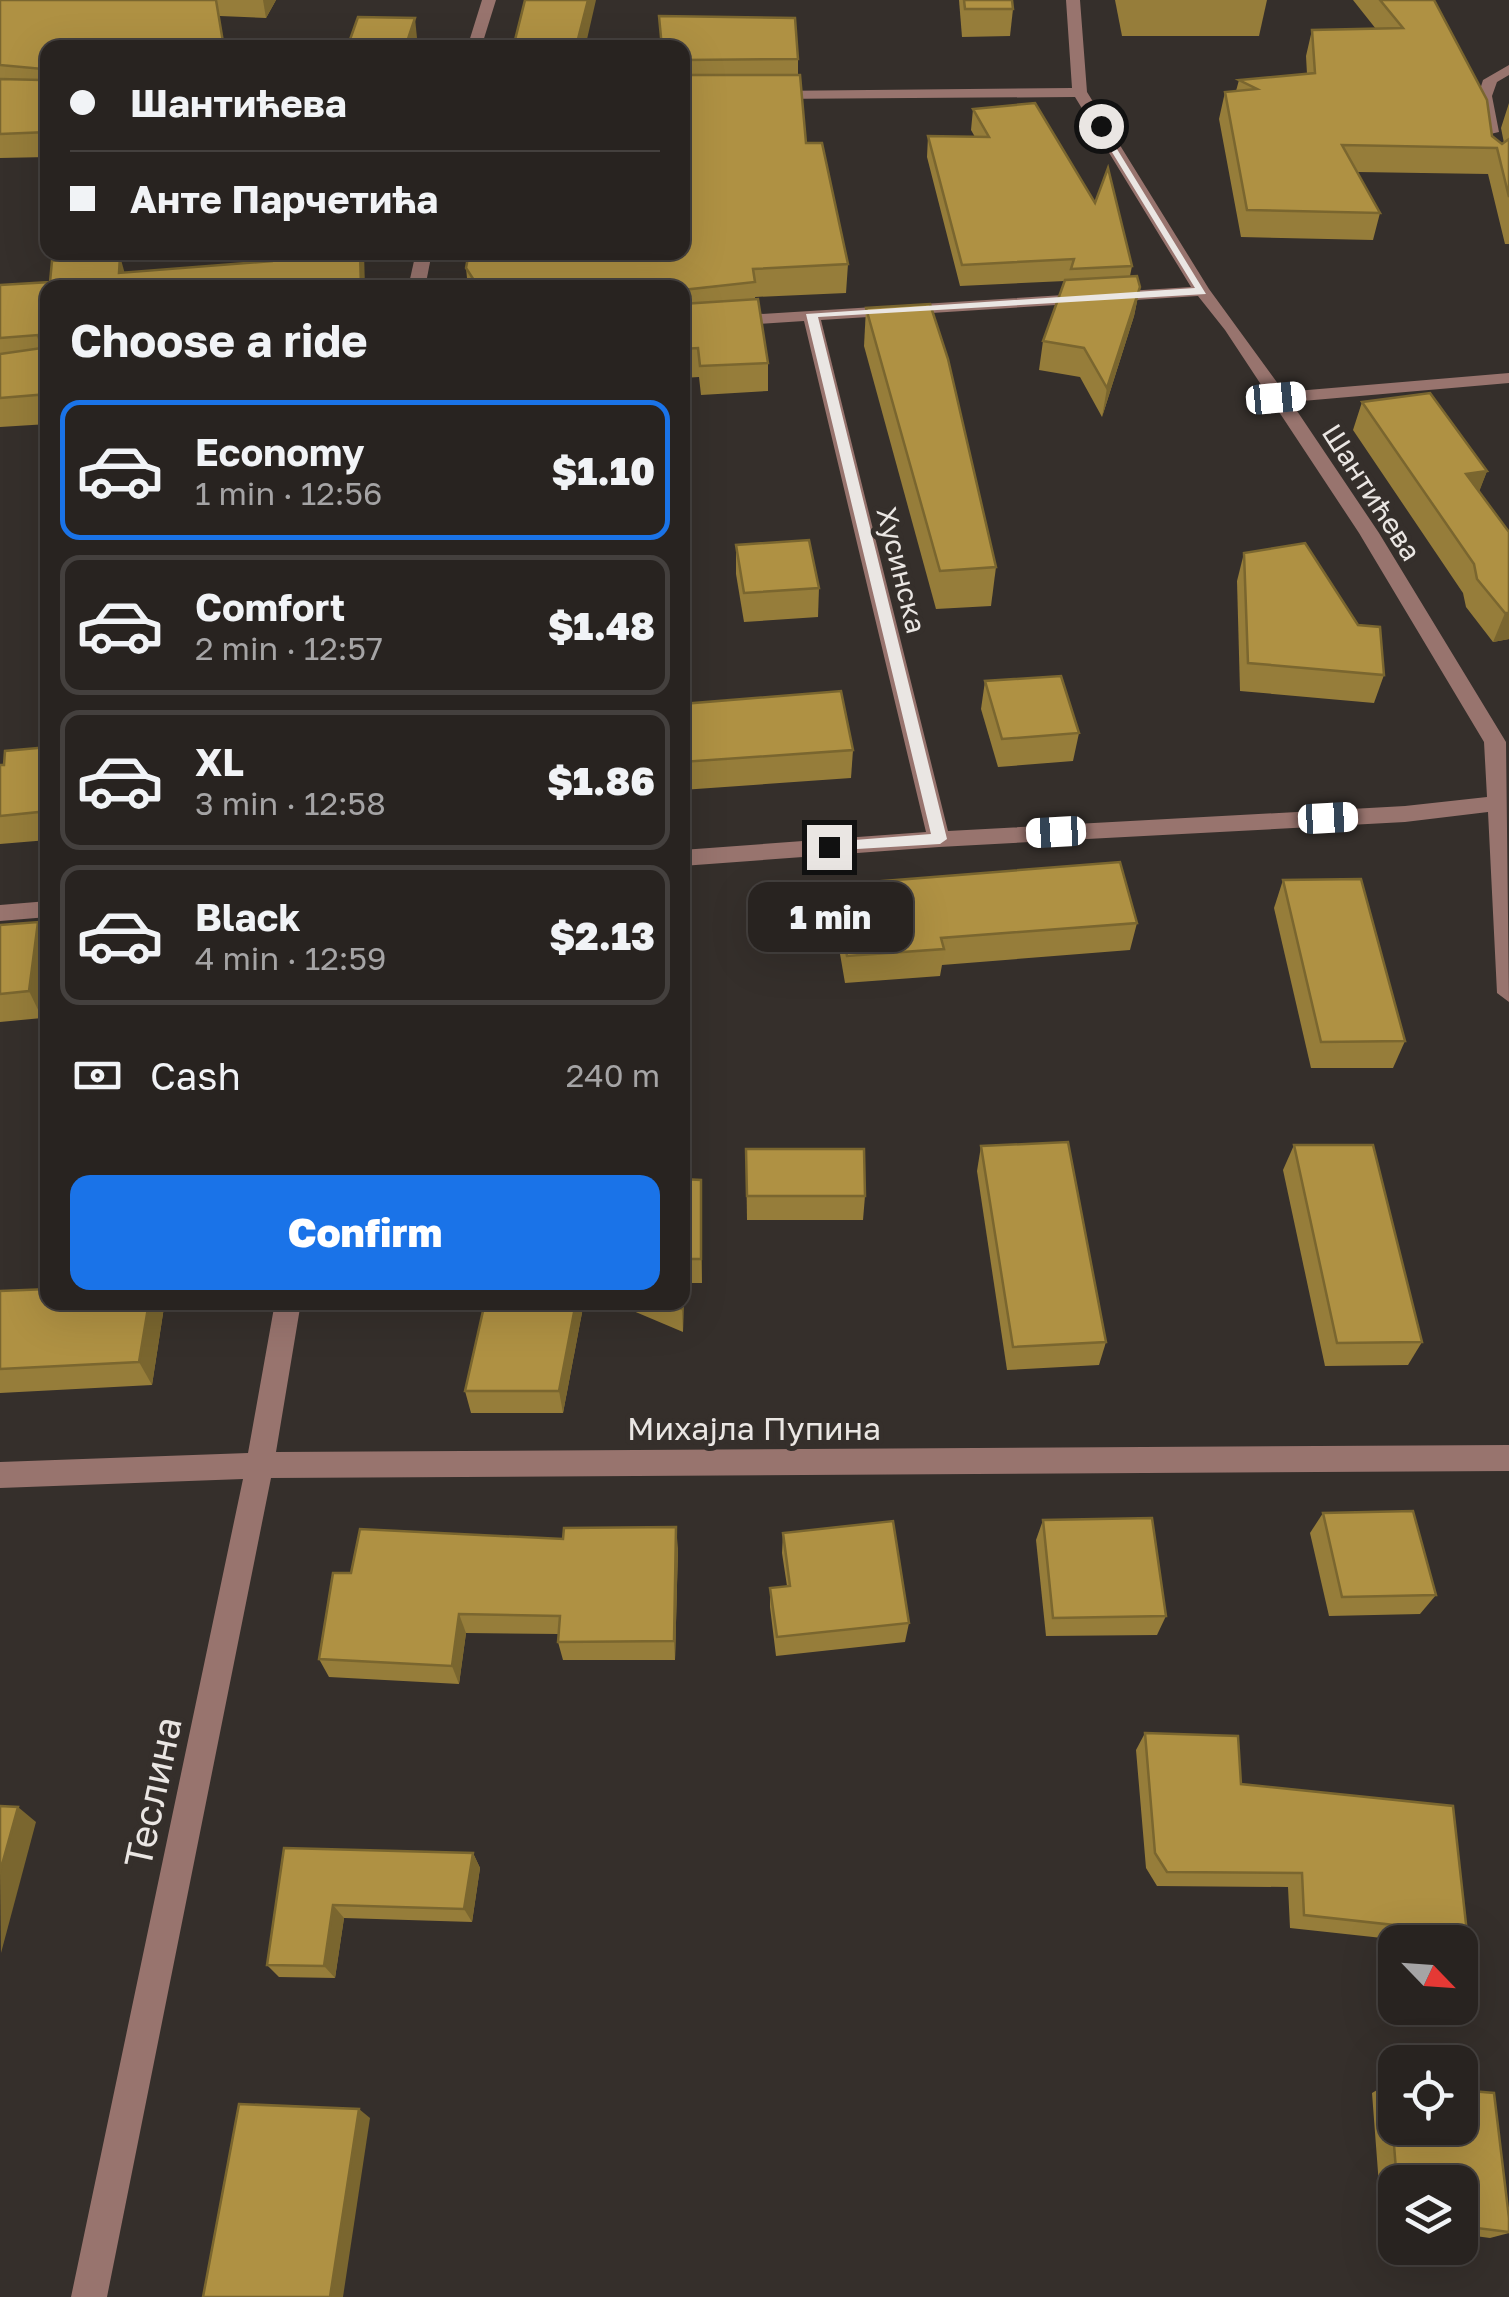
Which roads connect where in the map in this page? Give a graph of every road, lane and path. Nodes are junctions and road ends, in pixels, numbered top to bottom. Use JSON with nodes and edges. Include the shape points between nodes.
{"nodes":[{"id":1,"x":489,"y":0,"type":"edge"},
{"id":2,"x":1073,"y":0,"type":"edge"},
{"id":3,"x":476,"y":40,"type":"edge"},
{"id":4,"x":1509,"y":69,"type":"edge"},
{"id":5,"x":1080,"y":92,"type":"junction"},
{"id":6,"x":742,"y":95,"type":"edge"},
{"id":7,"x":1492,"y":145,"type":"edge"},
{"id":8,"x":1202,"y":291,"type":"junction"},
{"id":9,"x":811,"y":314,"type":"junction"},
{"id":10,"x":690,"y":323,"type":"edge"},
{"id":11,"x":1509,"y":378,"type":"edge"},
{"id":12,"x":1276,"y":398,"type":"junction"},
{"id":13,"x":1498,"y":803,"type":"junction"},
{"id":14,"x":940,"y":839,"type":"junction"},
{"id":15,"x":690,"y":857,"type":"edge"},
{"id":16,"x":40,"y":910,"type":"edge"},
{"id":17,"x":0,"y":913,"type":"edge"},
{"id":18,"x":1509,"y":993,"type":"edge"},
{"id":19,"x":287,"y":1310,"type":"edge"},
{"id":20,"x":1509,"y":1458,"type":"edge"},
{"id":21,"x":260,"y":1465,"type":"junction"},
{"id":22,"x":0,"y":1475,"type":"edge"},
{"id":23,"x":89,"y":2297,"type":"edge"}],
"edges":[{"from":1,"to":3,"type":"street"},
{"from":2,"to":5,"type":"street","name":"Шантићева"},
{"from":4,"to":7,"type":"street","via":[[1490,80],[1485,96]]},
{"from":5,"to":6,"type":"street"},
{"from":5,"to":8,"type":"street","name":"Шантићева"},
{"from":8,"to":9,"type":"street"},
{"from":8,"to":12,"type":"street","name":"Шантићева"},
{"from":9,"to":10,"type":"street"},
{"from":9,"to":14,"type":"street","name":"Хусинска"},
{"from":11,"to":12,"type":"street"},
{"from":12,"to":13,"type":"street","name":"Шантићева","via":[[1369,533],[1495,742]]},
{"from":13,"to":14,"type":"street","via":[[1406,814]]},
{"from":13,"to":18,"type":"street","name":"Шантићева"},
{"from":14,"to":15,"type":"street"},
{"from":16,"to":17,"type":"street"},
{"from":19,"to":21,"type":"street","name":"Теслина"},
{"from":20,"to":21,"type":"street","name":"Михајла Пупина"},
{"from":21,"to":22,"type":"street","name":"Михајла Пупина"},
{"from":21,"to":23,"type":"street","name":"Теслина"}]}
